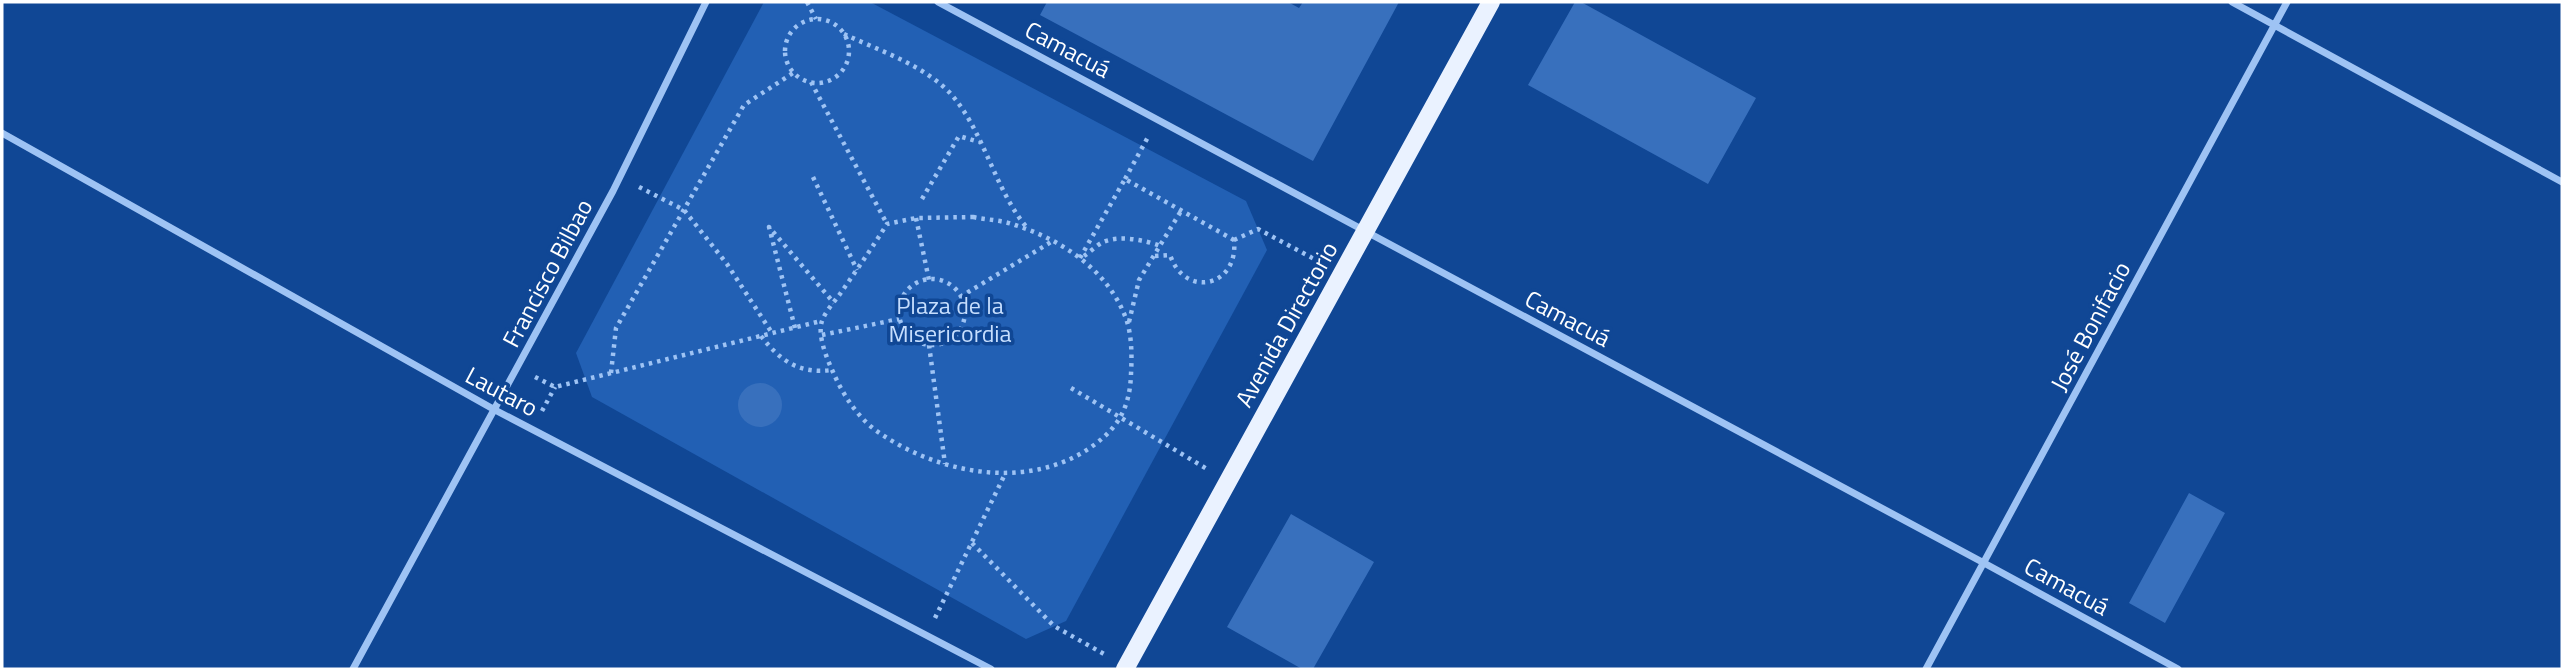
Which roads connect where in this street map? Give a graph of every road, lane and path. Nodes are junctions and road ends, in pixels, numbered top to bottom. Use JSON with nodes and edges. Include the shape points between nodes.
{"nodes":[{"id":1,"x":706,"y":2,"type":"edge"},
{"id":2,"x":807,"y":2,"type":"edge"},
{"id":3,"x":939,"y":2,"type":"edge"},
{"id":4,"x":1491,"y":2,"type":"edge"},
{"id":5,"x":2232,"y":2,"type":"edge"},
{"id":6,"x":2287,"y":2,"type":"edge"},
{"id":7,"x":816,"y":19,"type":"junction"},
{"id":8,"x":2274,"y":25,"type":"junction"},
{"id":9,"x":844,"y":34,"type":"junction"},
{"id":10,"x":793,"y":73,"type":"junction"},
{"id":11,"x":811,"y":82,"type":"junction"},
{"id":12,"x":1158,"y":120,"type":"junction"},
{"id":13,"x":2,"y":132,"type":"edge"},
{"id":14,"x":979,"y":142,"type":"junction"},
{"id":15,"x":813,"y":177,"type":"dead end"},
{"id":16,"x":1125,"y":180,"type":"junction"},
{"id":17,"x":2562,"y":182,"type":"edge"},
{"id":18,"x":659,"y":197,"type":"dead end"},
{"id":19,"x":922,"y":199,"type":"dead end"},
{"id":20,"x":684,"y":210,"type":"junction"},
{"id":21,"x":1181,"y":211,"type":"junction"},
{"id":22,"x":916,"y":218,"type":"junction"},
{"id":23,"x":887,"y":224,"type":"junction"},
{"id":24,"x":1365,"y":231,"type":"junction"},
{"id":25,"x":1030,"y":232,"type":"junction"},
{"id":26,"x":1234,"y":240,"type":"junction"},
{"id":27,"x":1052,"y":242,"type":"junction"},
{"id":28,"x":1161,"y":246,"type":"junction"},
{"id":29,"x":1155,"y":256,"type":"junction"},
{"id":30,"x":1080,"y":258,"type":"junction"},
{"id":31,"x":857,"y":270,"type":"junction"},
{"id":32,"x":1341,"y":274,"type":"junction"},
{"id":33,"x":929,"y":280,"type":"junction"},
{"id":34,"x":960,"y":297,"type":"junction"},
{"id":35,"x":834,"y":303,"type":"junction"},
{"id":36,"x":899,"y":319,"type":"junction"},
{"id":37,"x":821,"y":321,"type":"junction"},
{"id":38,"x":1128,"y":323,"type":"junction"},
{"id":39,"x":795,"y":328,"type":"junction"},
{"id":40,"x":772,"y":333,"type":"junction"},
{"id":41,"x":822,"y":335,"type":"junction"},
{"id":42,"x":761,"y":336,"type":"junction"},
{"id":43,"x":929,"y":345,"type":"junction"},
{"id":44,"x":832,"y":370,"type":"junction"},
{"id":45,"x":611,"y":373,"type":"junction"},
{"id":46,"x":555,"y":387,"type":"dead end"},
{"id":47,"x":1071,"y":388,"type":"dead end"},
{"id":48,"x":495,"y":410,"type":"junction"},
{"id":49,"x":1121,"y":417,"type":"junction"},
{"id":50,"x":945,"y":464,"type":"junction"},
{"id":51,"x":1005,"y":474,"type":"junction"},
{"id":52,"x":1228,"y":482,"type":"junction"},
{"id":53,"x":972,"y":543,"type":"junction"},
{"id":54,"x":1984,"y":562,"type":"junction"},
{"id":55,"x":947,"y":595,"type":"dead end"},
{"id":56,"x":1126,"y":668,"type":"edge"},
{"id":57,"x":353,"y":669,"type":"edge"},
{"id":58,"x":991,"y":669,"type":"edge"},
{"id":59,"x":1926,"y":669,"type":"edge"},
{"id":60,"x":2178,"y":669,"type":"edge"}],
"edges":[{"from":1,"to":48,"type":"street","name":"Francisco Bilbao","via":[[613,191]]},
{"from":2,"to":7,"type":"path"},
{"from":3,"to":12,"type":"street","name":"Camacuá"},
{"from":4,"to":24,"type":"main road","name":"Avenida Directorio"},
{"from":5,"to":8,"type":"street"},
{"from":6,"to":8,"type":"street","name":"José Bonifacio"},
{"from":7,"to":9,"type":"path","via":[[827,20]]},
{"from":7,"to":10,"type":"path","via":[[805,21],[789,34],[785,54]]},
{"from":8,"to":17,"type":"street"},
{"from":8,"to":54,"type":"street","name":"José Bonifacio"},
{"from":9,"to":11,"type":"path","via":[[849,55],[845,65],[831,80]]},
{"from":9,"to":14,"type":"path","via":[[936,80],[959,106]]},
{"from":10,"to":11,"type":"path"},
{"from":10,"to":20,"type":"path","via":[[744,106]]},
{"from":11,"to":23,"type":"path"},
{"from":12,"to":16,"type":"path"},
{"from":12,"to":24,"type":"street","name":"Camacuá"},
{"from":13,"to":48,"type":"street","name":"Lautaro"},
{"from":14,"to":19,"type":"path","via":[[960,136]]},
{"from":14,"to":25,"type":"path","via":[[1010,205]]},
{"from":15,"to":31,"type":"path"},
{"from":16,"to":21,"type":"path"},
{"from":16,"to":30,"type":"path"},
{"from":18,"to":20,"type":"path"},
{"from":20,"to":40,"type":"path","via":[[727,264]]},
{"from":20,"to":45,"type":"path","via":[[616,328]]},
{"from":21,"to":26,"type":"path"},
{"from":21,"to":28,"type":"path"},
{"from":22,"to":23,"type":"path"},
{"from":22,"to":25,"type":"path","via":[[974,217]]},
{"from":22,"to":33,"type":"path"},
{"from":23,"to":31,"type":"path"},
{"from":24,"to":32,"type":"main road","name":"Avenida Directorio"},
{"from":24,"to":54,"type":"street","name":"Camacuá"},
{"from":25,"to":27,"type":"path"},
{"from":26,"to":29,"type":"path","via":[[1233,262],[1227,272],[1209,282],[1180,274],[1170,255]]},
{"from":26,"to":32,"type":"path","via":[[1258,229]]},
{"from":27,"to":30,"type":"path"},
{"from":27,"to":34,"type":"path"},
{"from":28,"to":29,"type":"path"},
{"from":28,"to":30,"type":"path","via":[[1138,240],[1104,242]]},
{"from":29,"to":38,"type":"path","via":[[1139,280]]},
{"from":30,"to":38,"type":"path","via":[[1113,289]]},
{"from":31,"to":35,"type":"path"},
{"from":32,"to":52,"type":"main road","name":"Avenida Directorio"},
{"from":33,"to":34,"type":"path","via":[[950,285]]},
{"from":33,"to":36,"type":"path","via":[[918,282],[902,298]]},
{"from":34,"to":43,"type":"path","via":[[965,313],[957,333]]},
{"from":35,"to":37,"type":"path"},
{"from":35,"to":39,"type":"path","via":[[769,227]]},
{"from":36,"to":41,"type":"path"},
{"from":36,"to":43,"type":"path","via":[[909,337]]},
{"from":37,"to":39,"type":"path"},
{"from":37,"to":41,"type":"path"},
{"from":38,"to":49,"type":"path","via":[[1130,396]]},
{"from":39,"to":40,"type":"path"},
{"from":40,"to":42,"type":"path"},
{"from":41,"to":44,"type":"path"},
{"from":42,"to":44,"type":"path","via":[[780,356],[803,370]]},
{"from":42,"to":45,"type":"path"},
{"from":43,"to":50,"type":"path"},
{"from":44,"to":50,"type":"path","via":[[846,398],[879,433]]},
{"from":45,"to":46,"type":"path"},
{"from":47,"to":49,"type":"path"},
{"from":48,"to":57,"type":"street","name":"Francisco Bilbao"},
{"from":48,"to":58,"type":"street","name":"Lautaro"},
{"from":49,"to":51,"type":"path","via":[[1108,435],[1080,456],[1047,469]]},
{"from":49,"to":52,"type":"path"},
{"from":50,"to":51,"type":"path"},
{"from":51,"to":53,"type":"path"},
{"from":52,"to":56,"type":"main road","name":"Avenida Directorio"},
{"from":53,"to":55,"type":"path"},
{"from":53,"to":56,"type":"path","via":[[1055,626]]},
{"from":54,"to":59,"type":"street","name":"José Bonifacio"},
{"from":54,"to":60,"type":"street","name":"Camacuá"}]}
